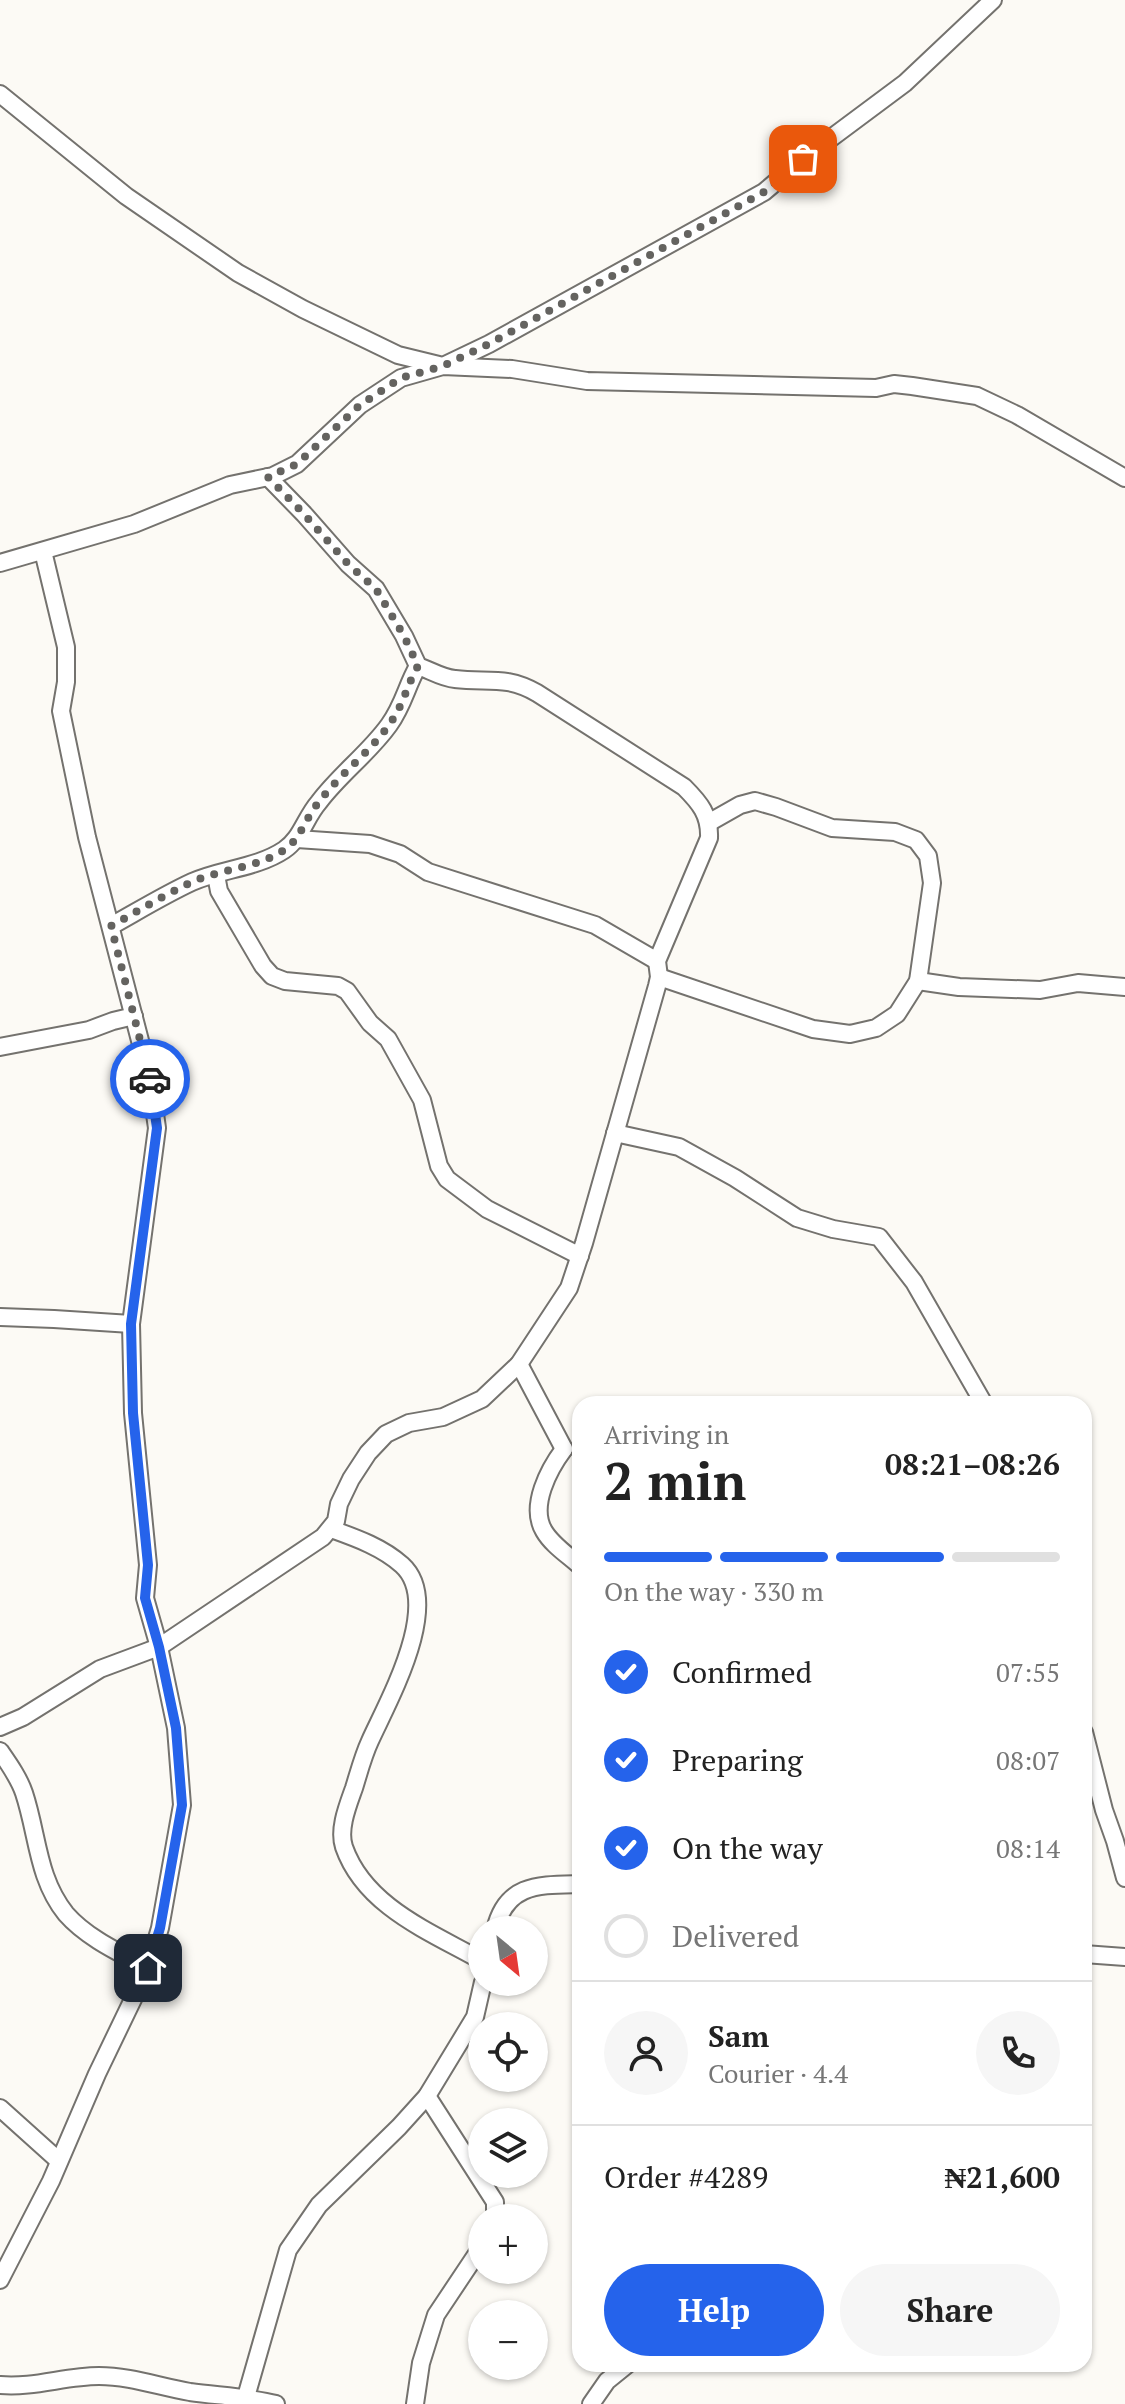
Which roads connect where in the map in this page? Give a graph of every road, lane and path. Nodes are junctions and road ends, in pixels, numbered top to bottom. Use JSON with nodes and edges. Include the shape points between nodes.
{"nodes":[{"id":1,"x":993,"y":0,"type":"edge"},
{"id":2,"x":0,"y":94,"type":"edge"},
{"id":3,"x":443,"y":366,"type":"junction"},
{"id":4,"x":268,"y":477,"type":"junction"},
{"id":5,"x":1125,"y":478,"type":"edge"},
{"id":6,"x":43,"y":551,"type":"junction"},
{"id":7,"x":0,"y":563,"type":"edge"},
{"id":8,"x":418,"y":666,"type":"junction"},
{"id":9,"x":710,"y":822,"type":"junction"},
{"id":10,"x":297,"y":839,"type":"junction"},
{"id":11,"x":216,"y":875,"type":"junction"},
{"id":12,"x":111,"y":926,"type":"junction"},
{"id":13,"x":658,"y":969,"type":"junction"},
{"id":14,"x":918,"y":981,"type":"junction"},
{"id":15,"x":1125,"y":987,"type":"edge"},
{"id":16,"x":134,"y":1016,"type":"junction"},
{"id":17,"x":0,"y":1047,"type":"edge"},
{"id":18,"x":615,"y":1133,"type":"junction"},
{"id":19,"x":580,"y":1256,"type":"junction"},
{"id":20,"x":0,"y":1317,"type":"edge"},
{"id":21,"x":131,"y":1324,"type":"junction"},
{"id":22,"x":519,"y":1364,"type":"junction"},
{"id":23,"x":979,"y":1396,"type":"edge"},
{"id":24,"x":572,"y":1448,"type":"edge"},
{"id":25,"x":331,"y":1529,"type":"junction"},
{"id":26,"x":572,"y":1559,"type":"edge"},
{"id":27,"x":159,"y":1647,"type":"junction"},
{"id":28,"x":0,"y":1727,"type":"edge"},
{"id":29,"x":0,"y":1751,"type":"edge"},
{"id":30,"x":1092,"y":1763,"type":"edge"},
{"id":31,"x":1125,"y":1878,"type":"edge"},
{"id":32,"x":572,"y":1885,"type":"edge"},
{"id":33,"x":500,"y":1916,"type":"edge"},
{"id":34,"x":468,"y":1953,"type":"edge"},
{"id":35,"x":1092,"y":1955,"type":"edge"},
{"id":36,"x":1125,"y":1957,"type":"edge"},
{"id":37,"x":148,"y":1968,"type":"junction"},
{"id":38,"x":480,"y":1996,"type":"edge"},
{"id":39,"x":427,"y":2096,"type":"junction"},
{"id":40,"x":0,"y":2108,"type":"edge"},
{"id":41,"x":59,"y":2161,"type":"junction"},
{"id":42,"x":495,"y":2204,"type":"edge"},
{"id":43,"x":468,"y":2267,"type":"edge"},
{"id":44,"x":0,"y":2280,"type":"edge"},
{"id":45,"x":618,"y":2372,"type":"edge"},
{"id":46,"x":0,"y":2385,"type":"edge"},
{"id":47,"x":246,"y":2397,"type":"junction"},
{"id":48,"x":276,"y":2404,"type":"edge"},
{"id":49,"x":415,"y":2404,"type":"edge"},
{"id":50,"x":591,"y":2404,"type":"edge"}],
"edges":[{"from":1,"to":3,"type":"street","via":[[905,83],[764,192]]},
{"from":2,"to":3,"type":"street","via":[[126,196],[238,273],[398,355]]},
{"from":3,"to":4,"type":"street","via":[[401,378],[360,405],[297,464]]},
{"from":3,"to":5,"type":"street","via":[[512,369],[587,381],[876,388],[894,384],[977,396]]},
{"from":4,"to":6,"type":"street","via":[[230,485],[134,524]]},
{"from":4,"to":8,"type":"street","via":[[376,589]]},
{"from":6,"to":7,"type":"street"},
{"from":6,"to":12,"type":"street","via":[[66,647],[61,711]]},
{"from":8,"to":9,"type":"street","via":[[450,679],[521,683],[684,787]]},
{"from":8,"to":10,"type":"street","via":[[387,729],[323,795]]},
{"from":9,"to":13,"type":"street","via":[[709,838]]},
{"from":9,"to":14,"type":"street","via":[[755,801],[832,828],[895,832],[916,840],[928,856],[932,883]]},
{"from":10,"to":11,"type":"street","via":[[274,856]]},
{"from":10,"to":13,"type":"street","via":[[370,844],[400,854],[428,872],[595,925]]},
{"from":11,"to":12,"type":"street","via":[[194,881]]},
{"from":11,"to":19,"type":"street","via":[[219,891],[272,976],[338,986],[388,1039],[422,1100],[447,1179],[487,1209]]},
{"from":12,"to":16,"type":"street"},
{"from":13,"to":14,"type":"street","via":[[813,1029],[850,1034],[876,1028],[897,1014]]},
{"from":13,"to":18,"type":"street"},
{"from":14,"to":15,"type":"street","via":[[1040,990],[1078,983]]},
{"from":16,"to":17,"type":"street"},
{"from":16,"to":21,"type":"street","via":[[157,1128]]},
{"from":18,"to":19,"type":"street"},
{"from":18,"to":23,"type":"street","via":[[679,1147],[797,1218],[879,1237],[914,1282]]},
{"from":19,"to":22,"type":"street","via":[[569,1288]]},
{"from":20,"to":21,"type":"street"},
{"from":21,"to":27,"type":"street","via":[[133,1413],[148,1565],[145,1598]]},
{"from":22,"to":24,"type":"street"},
{"from":22,"to":25,"type":"street","via":[[482,1399],[386,1434],[351,1479]]},
{"from":24,"to":26,"type":"street","via":[[553,1465],[539,1513],[542,1529]]},
{"from":25,"to":27,"type":"street"},
{"from":25,"to":34,"type":"street","via":[[367,1542],[403,1566],[417,1595],[416,1624],[400,1676],[351,1796],[343,1827],[345,1849],[389,1908]]},
{"from":27,"to":28,"type":"street","via":[[100,1669]]},
{"from":27,"to":37,"type":"street","via":[[176,1728],[182,1805]]},
{"from":29,"to":37,"type":"street","via":[[24,1792],[53,1896],[90,1934]]},
{"from":30,"to":31,"type":"street"},
{"from":32,"to":33,"type":"street","via":[[520,1891]]},
{"from":35,"to":36,"type":"street"},
{"from":37,"to":41,"type":"street"},
{"from":38,"to":39,"type":"street","via":[[475,2017]]},
{"from":39,"to":42,"type":"street"},
{"from":39,"to":47,"type":"street","via":[[319,2205],[288,2250]]},
{"from":40,"to":41,"type":"street"},
{"from":41,"to":44,"type":"street"},
{"from":43,"to":49,"type":"street","via":[[439,2309],[421,2363]]},
{"from":45,"to":50,"type":"street"},
{"from":46,"to":47,"type":"street","via":[[98,2376]]},
{"from":47,"to":48,"type":"street"}]}
